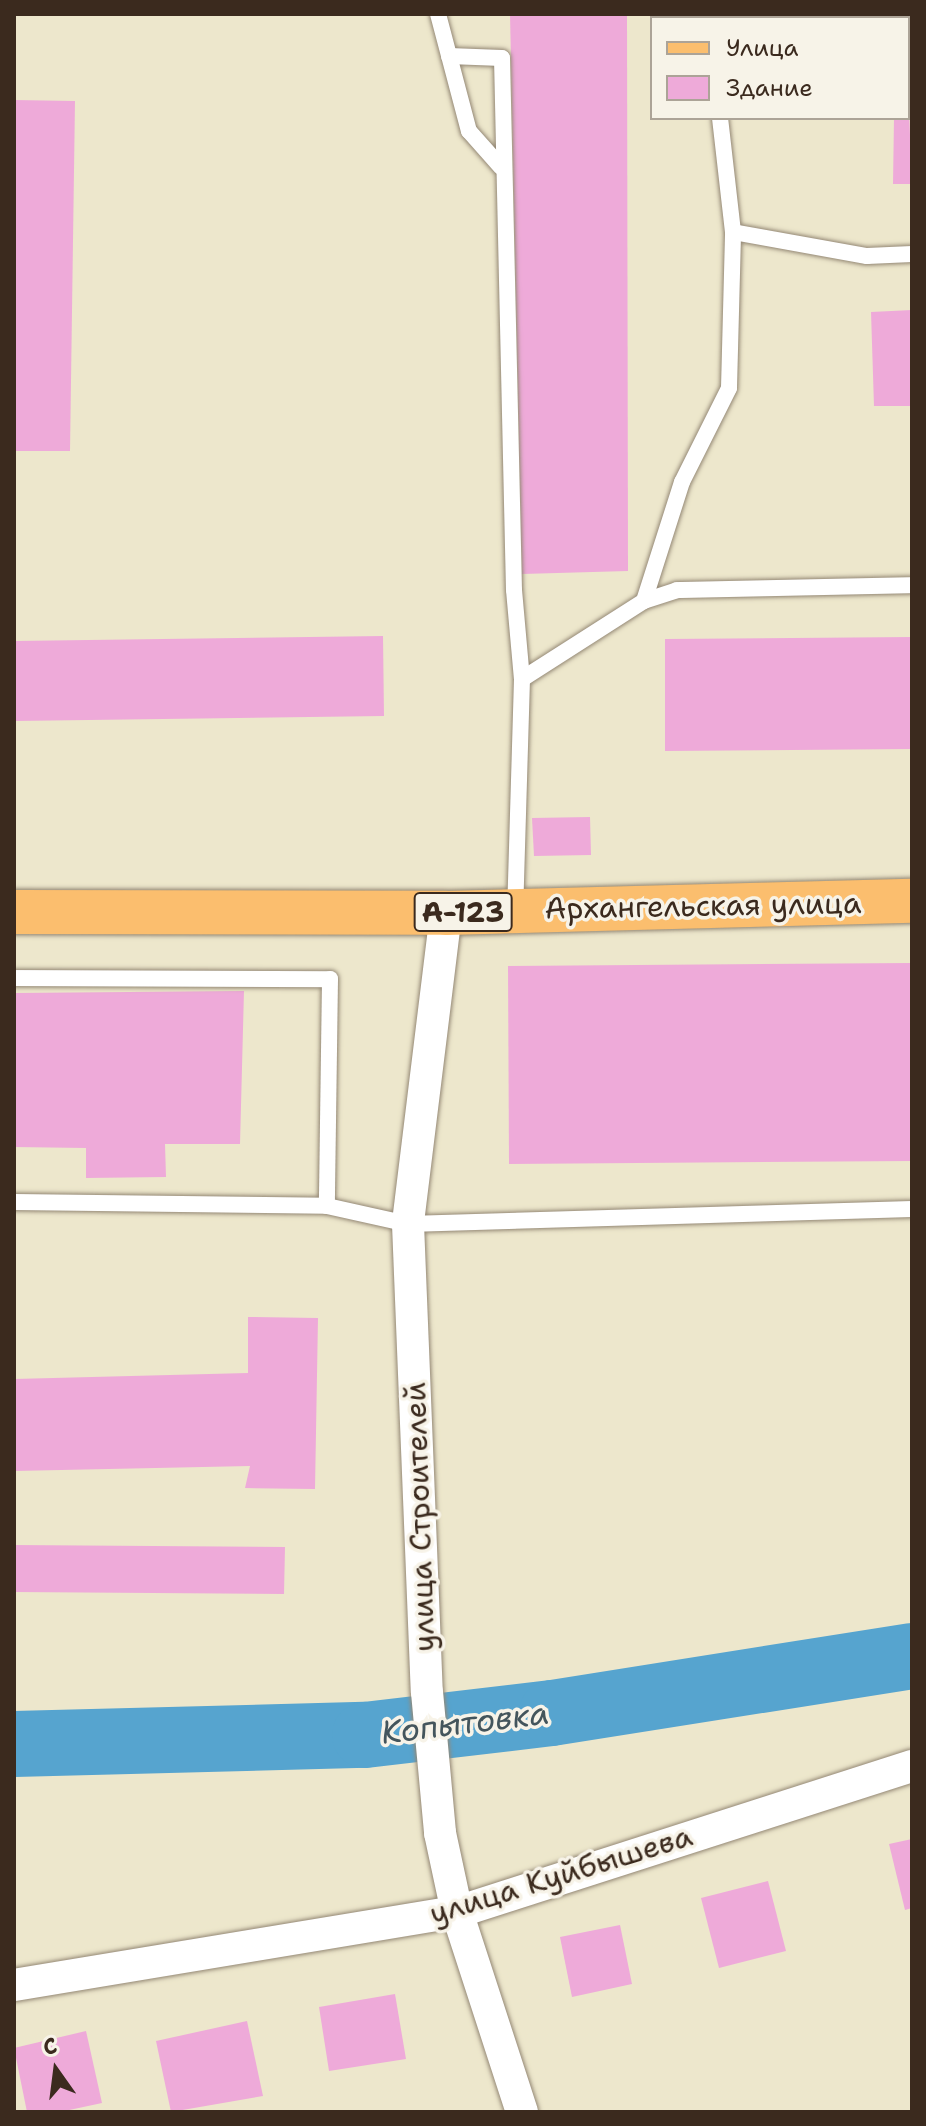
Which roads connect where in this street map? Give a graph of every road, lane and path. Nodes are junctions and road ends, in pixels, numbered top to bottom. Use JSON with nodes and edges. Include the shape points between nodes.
{"nodes":[{"id":1,"x":438,"y":14,"type":"edge"},
{"id":2,"x":449,"y":56,"type":"junction"},
{"id":3,"x":720,"y":120,"type":"edge"},
{"id":4,"x":501,"y":167,"type":"junction"},
{"id":5,"x":733,"y":232,"type":"junction"},
{"id":6,"x":912,"y":254,"type":"edge"},
{"id":7,"x":912,"y":585,"type":"edge"},
{"id":8,"x":644,"y":601,"type":"junction"},
{"id":9,"x":522,"y":679,"type":"junction"},
{"id":10,"x":912,"y":901,"type":"edge"},
{"id":11,"x":515,"y":911,"type":"junction"},
{"id":12,"x":14,"y":912,"type":"edge"},
{"id":13,"x":446,"y":913,"type":"junction"},
{"id":14,"x":14,"y":978,"type":"edge"},
{"id":15,"x":14,"y":1202,"type":"edge"},
{"id":16,"x":327,"y":1206,"type":"junction"},
{"id":17,"x":912,"y":1209,"type":"edge"},
{"id":18,"x":408,"y":1224,"type":"junction"},
{"id":19,"x":912,"y":1766,"type":"edge"},
{"id":20,"x":457,"y":1912,"type":"junction"},
{"id":21,"x":14,"y":1985,"type":"edge"},
{"id":22,"x":522,"y":2112,"type":"edge"}],
"edges":[{"from":1,"to":2,"type":"lane"},
{"from":2,"to":4,"type":"lane","via":[[469,131]]},
{"from":2,"to":4,"type":"lane","via":[[502,58]]},
{"from":3,"to":5,"type":"lane"},
{"from":4,"to":9,"type":"lane","via":[[514,590]]},
{"from":5,"to":6,"type":"lane","via":[[867,256]]},
{"from":5,"to":8,"type":"lane","via":[[729,388],[682,482]]},
{"from":7,"to":8,"type":"lane","via":[[677,590]]},
{"from":8,"to":9,"type":"lane"},
{"from":9,"to":11,"type":"lane"},
{"from":10,"to":11,"type":"main road","name":"Архангельская улица","number":"А-123"},
{"from":11,"to":13,"type":"main road","name":"Архангельская улица","number":"А-123"},
{"from":12,"to":13,"type":"main road","name":"Архангельская улица","number":"А-123"},
{"from":13,"to":18,"type":"street","name":"улица Строителей"},
{"from":14,"to":16,"type":"lane","via":[[330,979]]},
{"from":15,"to":16,"type":"lane"},
{"from":16,"to":18,"type":"lane"},
{"from":17,"to":18,"type":"lane"},
{"from":18,"to":20,"type":"street","name":"улица Строителей","via":[[427,1692],[440,1833]]},
{"from":19,"to":20,"type":"street","name":"улица Куйбышева"},
{"from":20,"to":21,"type":"street","name":"улица Куйбышева"},
{"from":20,"to":22,"type":"street","name":"улица Строителей"}]}
